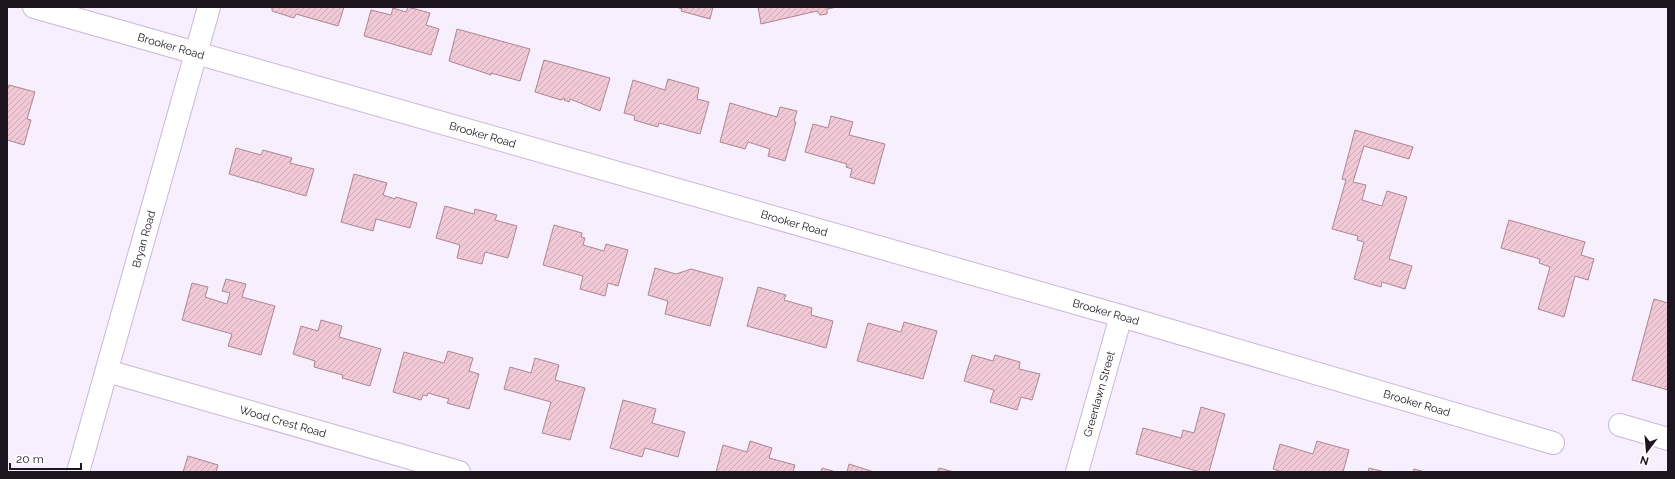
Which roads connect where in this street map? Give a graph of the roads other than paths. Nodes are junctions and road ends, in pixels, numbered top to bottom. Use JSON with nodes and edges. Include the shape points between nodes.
{"nodes":[{"id":1,"x":34,"y":7,"type":"edge"},
{"id":2,"x":209,"y":7,"type":"edge"},
{"id":3,"x":196,"y":53,"type":"junction"},
{"id":4,"x":1121,"y":316,"type":"junction"},
{"id":5,"x":107,"y":371,"type":"junction"},
{"id":6,"x":1620,"y":425,"type":"dead end"},
{"id":7,"x":1668,"y":439,"type":"edge"},
{"id":8,"x":1553,"y":443,"type":"dead end"},
{"id":9,"x":78,"y":472,"type":"edge"},
{"id":10,"x":459,"y":472,"type":"edge"},
{"id":11,"x":1078,"y":472,"type":"edge"}],
"edges":[{"from":1,"to":3,"type":"street","name":"Brooker Road"},
{"from":2,"to":3,"type":"street","name":"Bryan Road"},
{"from":3,"to":4,"type":"street","name":"Brooker Road"},
{"from":3,"to":5,"type":"street","name":"Bryan Road"},
{"from":4,"to":8,"type":"street","name":"Brooker Road"},
{"from":4,"to":11,"type":"street","name":"Greenlawn Street"},
{"from":5,"to":9,"type":"street","name":"Bryan Road"},
{"from":5,"to":10,"type":"street","name":"Wood Crest Road"},
{"from":6,"to":7,"type":"street"}]}
